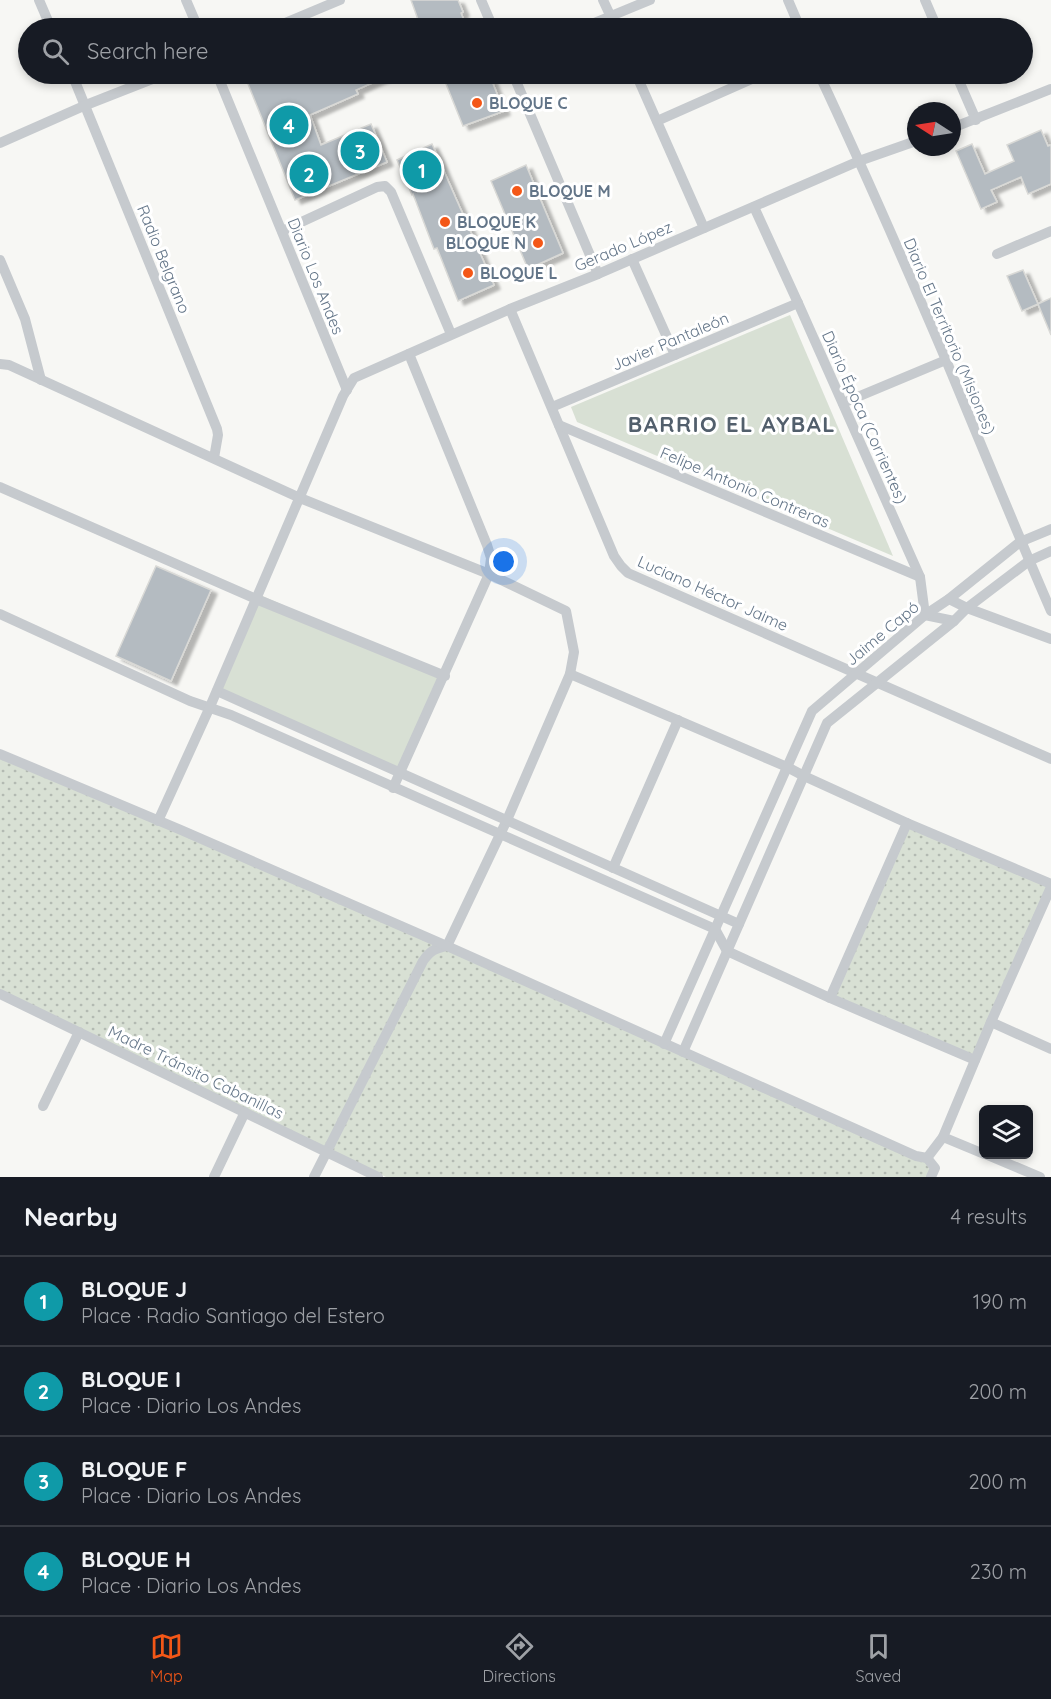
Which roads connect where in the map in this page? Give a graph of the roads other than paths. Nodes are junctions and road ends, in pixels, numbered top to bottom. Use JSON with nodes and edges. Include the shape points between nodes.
{"nodes":[{"id":1,"x":39,"y":0,"type":"edge"},
{"id":2,"x":186,"y":0,"type":"edge"},
{"id":3,"x":481,"y":0,"type":"edge"},
{"id":4,"x":603,"y":0,"type":"edge"},
{"id":5,"x":650,"y":0,"type":"edge"},
{"id":6,"x":788,"y":0,"type":"edge"},
{"id":7,"x":925,"y":0,"type":"edge"},
{"id":8,"x":337,"y":1,"type":"edge"},
{"id":9,"x":610,"y":17,"type":"joint"},
{"id":10,"x":47,"y":18,"type":"edge"},
{"id":11,"x":194,"y":18,"type":"edge"},
{"id":12,"x":297,"y":18,"type":"edge"},
{"id":13,"x":489,"y":18,"type":"edge"},
{"id":14,"x":796,"y":18,"type":"edge"},
{"id":15,"x":933,"y":18,"type":"edge"},
{"id":16,"x":77,"y":84,"type":"edge"},
{"id":17,"x":140,"y":84,"type":"edge"},
{"id":18,"x":221,"y":84,"type":"edge"},
{"id":19,"x":517,"y":84,"type":"edge"},
{"id":20,"x":640,"y":84,"type":"edge"},
{"id":21,"x":740,"y":84,"type":"edge"},
{"id":22,"x":824,"y":84,"type":"edge"},
{"id":23,"x":960,"y":84,"type":"edge"},
{"id":24,"x":1051,"y":89,"type":"edge"},
{"id":25,"x":86,"y":105,"type":"junction"},
{"id":26,"x":976,"y":120,"type":"junction"},
{"id":27,"x":657,"y":121,"type":"junction"},
{"id":28,"x":961,"y":125,"type":"edge"},
{"id":29,"x":0,"y":143,"type":"edge"},
{"id":30,"x":907,"y":144,"type":"edge"},
{"id":31,"x":860,"y":161,"type":"junction"},
{"id":32,"x":754,"y":207,"type":"junction"},
{"id":33,"x":704,"y":228,"type":"junction"},
{"id":34,"x":282,"y":231,"type":"junction"},
{"id":35,"x":1051,"y":231,"type":"edge"},
{"id":36,"x":997,"y":254,"type":"dead end"},
{"id":37,"x":632,"y":259,"type":"junction"},
{"id":38,"x":0,"y":260,"type":"edge"},
{"id":39,"x":598,"y":274,"type":"junction"},
{"id":40,"x":798,"y":303,"type":"junction"},
{"id":41,"x":510,"y":309,"type":"junction"},
{"id":42,"x":451,"y":334,"type":"junction"},
{"id":43,"x":409,"y":354,"type":"junction"},
{"id":44,"x":675,"y":355,"type":"junction"},
{"id":45,"x":946,"y":360,"type":"junction"},
{"id":46,"x":0,"y":364,"type":"edge"},
{"id":47,"x":41,"y":380,"type":"junction"},
{"id":48,"x":347,"y":390,"type":"junction"},
{"id":49,"x":843,"y":404,"type":"junction"},
{"id":50,"x":552,"y":407,"type":"junction"},
{"id":51,"x":559,"y":425,"type":"junction"},
{"id":52,"x":214,"y":458,"type":"junction"},
{"id":53,"x":0,"y":487,"type":"edge"},
{"id":54,"x":300,"y":498,"type":"junction"},
{"id":55,"x":1051,"y":529,"type":"edge"},
{"id":56,"x":1020,"y":542,"type":"junction"},
{"id":57,"x":1051,"y":551,"type":"edge"},
{"id":58,"x":1029,"y":561,"type":"junction"},
{"id":59,"x":489,"y":574,"type":"junction"},
{"id":60,"x":920,"y":577,"type":"junction"},
{"id":61,"x":256,"y":599,"type":"junction"},
{"id":62,"x":949,"y":599,"type":"junction"},
{"id":63,"x":967,"y":608,"type":"junction"},
{"id":64,"x":1051,"y":611,"type":"edge"},
{"id":65,"x":0,"y":614,"type":"edge"},
{"id":66,"x":925,"y":615,"type":"junction"},
{"id":67,"x":954,"y":621,"type":"junction"},
{"id":68,"x":1051,"y":639,"type":"edge"},
{"id":69,"x":570,"y":674,"type":"junction"},
{"id":70,"x":856,"y":674,"type":"junction"},
{"id":71,"x":445,"y":676,"type":"junction"},
{"id":72,"x":877,"y":682,"type":"junction"},
{"id":73,"x":217,"y":691,"type":"junction"},
{"id":74,"x":209,"y":709,"type":"junction"},
{"id":75,"x":678,"y":720,"type":"junction"},
{"id":76,"x":0,"y":754,"type":"edge"},
{"id":77,"x":1051,"y":759,"type":"edge"},
{"id":78,"x":787,"y":767,"type":"junction"},
{"id":79,"x":400,"y":773,"type":"junction"},
{"id":80,"x":804,"y":776,"type":"junction"},
{"id":81,"x":393,"y":788,"type":"junction"},
{"id":82,"x":507,"y":820,"type":"junction"},
{"id":83,"x":158,"y":821,"type":"junction"},
{"id":84,"x":907,"y":823,"type":"junction"},
{"id":85,"x":499,"y":834,"type":"junction"},
{"id":86,"x":613,"y":867,"type":"junction"},
{"id":87,"x":1051,"y":885,"type":"edge"},
{"id":88,"x":720,"y":915,"type":"junction"},
{"id":89,"x":739,"y":924,"type":"junction"},
{"id":90,"x":715,"y":929,"type":"junction"},
{"id":91,"x":447,"y":946,"type":"junction"},
{"id":92,"x":727,"y":951,"type":"junction"},
{"id":93,"x":0,"y":994,"type":"edge"},
{"id":94,"x":830,"y":998,"type":"junction"},
{"id":95,"x":991,"y":1022,"type":"junction"},
{"id":96,"x":79,"y":1032,"type":"junction"},
{"id":97,"x":664,"y":1044,"type":"junction"},
{"id":98,"x":1051,"y":1049,"type":"edge"},
{"id":99,"x":683,"y":1052,"type":"junction"},
{"id":100,"x":975,"y":1060,"type":"junction"},
{"id":101,"x":43,"y":1106,"type":"dead end"},
{"id":102,"x":245,"y":1112,"type":"junction"},
{"id":103,"x":943,"y":1137,"type":"junction"},
{"id":104,"x":325,"y":1152,"type":"junction"},
{"id":105,"x":979,"y":1152,"type":"edge"},
{"id":106,"x":927,"y":1158,"type":"junction"},
{"id":107,"x":996,"y":1159,"type":"edge"},
{"id":108,"x":214,"y":1177,"type":"edge"},
{"id":109,"x":314,"y":1177,"type":"edge"},
{"id":110,"x":378,"y":1177,"type":"edge"},
{"id":111,"x":931,"y":1177,"type":"edge"},
{"id":112,"x":1040,"y":1177,"type":"edge"}],
"edges":[{"from":1,"to":10,"type":"street"},
{"from":2,"to":11,"type":"street"},
{"from":3,"to":13,"type":"street"},
{"from":4,"to":9,"type":"street"},
{"from":5,"to":9,"type":"street"},
{"from":6,"to":14,"type":"street"},
{"from":7,"to":15,"type":"street"},
{"from":8,"to":12,"type":"street"},
{"from":16,"to":25,"type":"street","name":"Radio Belgrano"},
{"from":17,"to":25,"type":"street"},
{"from":18,"to":34,"type":"street","name":"Diario Los Andes"},
{"from":19,"to":39,"type":"street"},
{"from":20,"to":27,"type":"street"},
{"from":21,"to":27,"type":"street"},
{"from":22,"to":31,"type":"street","name":"Diario El Territorio (Misiones)"},
{"from":23,"to":26,"type":"street"},
{"from":24,"to":26,"type":"street"},
{"from":25,"to":29,"type":"street"},
{"from":25,"to":52,"type":"street","name":"Radio Belgrano","via":[[217,429]]},
{"from":26,"to":28,"type":"street"},
{"from":27,"to":33,"type":"street"},
{"from":30,"to":31,"type":"street","name":"Gerado López"},
{"from":31,"to":32,"type":"street","name":"Gerado López"},
{"from":31,"to":45,"type":"street","name":"Diario El Territorio (Misiones)"},
{"from":32,"to":33,"type":"street","name":"Gerado López"},
{"from":32,"to":40,"type":"street","name":"Diario Época (Corrientes)"},
{"from":33,"to":37,"type":"street","name":"Gerado López"},
{"from":34,"to":42,"type":"street","via":[[385,186],[391,192]]},
{"from":34,"to":48,"type":"street","name":"Diario Los Andes"},
{"from":35,"to":36,"type":"street"},
{"from":37,"to":39,"type":"street","name":"Gerado López"},
{"from":37,"to":44,"type":"street"},
{"from":38,"to":47,"type":"street","via":[[25,319]]},
{"from":39,"to":41,"type":"street","name":"Gerado López"},
{"from":40,"to":44,"type":"street","name":"Javier Pantaleón"},
{"from":40,"to":49,"type":"street","name":"Diario Época (Corrientes)"},
{"from":41,"to":42,"type":"street","name":"Gerado López"},
{"from":41,"to":50,"type":"street","name":"Luciano Héctor Jaime"},
{"from":42,"to":43,"type":"street","name":"Gerado López"},
{"from":43,"to":48,"type":"street","name":"Gerado López","via":[[354,378]]},
{"from":43,"to":59,"type":"street","via":[[488,545]]},
{"from":44,"to":50,"type":"street","name":"Javier Pantaleón"},
{"from":45,"to":49,"type":"street"},
{"from":45,"to":56,"type":"street","name":"Diario El Territorio (Misiones)"},
{"from":46,"to":47,"type":"street","via":[[9,364]]},
{"from":47,"to":52,"type":"street"},
{"from":48,"to":54,"type":"street","name":"Gerado López"},
{"from":49,"to":60,"type":"street","name":"Diario Época (Corrientes)"},
{"from":50,"to":51,"type":"street","name":"Luciano Héctor Jaime"},
{"from":51,"to":60,"type":"street","name":"Felipe Antonio Contreras"},
{"from":51,"to":70,"type":"street","name":"Luciano Héctor Jaime","via":[[614,556],[628,573]]},
{"from":52,"to":54,"type":"street"},
{"from":53,"to":61,"type":"street"},
{"from":54,"to":59,"type":"street"},
{"from":54,"to":61,"type":"street","name":"Gerado López"},
{"from":55,"to":56,"type":"street","name":"Jaime Capó"},
{"from":56,"to":58,"type":"street","name":"Diario El Territorio (Misiones)"},
{"from":56,"to":62,"type":"street","name":"Jaime Capó"},
{"from":57,"to":58,"type":"street"},
{"from":58,"to":63,"type":"street"},
{"from":58,"to":64,"type":"street","name":"Diario El Territorio (Misiones)"},
{"from":59,"to":69,"type":"street","via":[[566,611],[574,652]]},
{"from":59,"to":71,"type":"street"},
{"from":60,"to":66,"type":"street","name":"Diario Época (Corrientes)"},
{"from":61,"to":71,"type":"street"},
{"from":61,"to":73,"type":"street","name":"Gerado López"},
{"from":62,"to":63,"type":"street"},
{"from":62,"to":66,"type":"street","name":"Jaime Capó"},
{"from":63,"to":67,"type":"street"},
{"from":63,"to":68,"type":"street"},
{"from":65,"to":74,"type":"street"},
{"from":66,"to":67,"type":"street"},
{"from":66,"to":70,"type":"street","name":"Jaime Capó"},
{"from":67,"to":72,"type":"street"},
{"from":69,"to":75,"type":"street"},
{"from":69,"to":82,"type":"street"},
{"from":70,"to":72,"type":"street","name":"Luciano Héctor Jaime"},
{"from":70,"to":78,"type":"street","name":"Jaime Capó","via":[[812,711]]},
{"from":71,"to":79,"type":"street"},
{"from":72,"to":77,"type":"street","name":"Luciano Héctor Jaime"},
{"from":72,"to":80,"type":"street","via":[[827,723]]},
{"from":73,"to":74,"type":"street","name":"Gerado López"},
{"from":73,"to":79,"type":"street"},
{"from":74,"to":81,"type":"street","via":[[231,715]]},
{"from":74,"to":83,"type":"street","name":"Gerado López"},
{"from":75,"to":78,"type":"street"},
{"from":75,"to":86,"type":"street"},
{"from":76,"to":83,"type":"street"},
{"from":78,"to":80,"type":"street"},
{"from":78,"to":88,"type":"street","name":"Jaime Capó"},
{"from":79,"to":81,"type":"street"},
{"from":79,"to":82,"type":"street"},
{"from":80,"to":84,"type":"street"},
{"from":80,"to":89,"type":"street"},
{"from":81,"to":85,"type":"street"},
{"from":82,"to":85,"type":"street"},
{"from":82,"to":86,"type":"street"},
{"from":83,"to":91,"type":"street"},
{"from":84,"to":87,"type":"street"},
{"from":84,"to":94,"type":"street"},
{"from":85,"to":90,"type":"street"},
{"from":85,"to":91,"type":"street"},
{"from":86,"to":88,"type":"street"},
{"from":87,"to":95,"type":"street"},
{"from":88,"to":89,"type":"street"},
{"from":88,"to":90,"type":"street","name":"Jaime Capó"},
{"from":89,"to":92,"type":"street"},
{"from":90,"to":92,"type":"street"},
{"from":90,"to":97,"type":"street","name":"Jaime Capó"},
{"from":91,"to":97,"type":"street"},
{"from":91,"to":104,"type":"street","via":[[430,951],[423,961]]},
{"from":92,"to":94,"type":"street"},
{"from":92,"to":99,"type":"street"},
{"from":93,"to":96,"type":"street","name":"Madre Tránsito Cabanillas"},
{"from":94,"to":100,"type":"street"},
{"from":95,"to":98,"type":"street"},
{"from":95,"to":100,"type":"street"},
{"from":96,"to":101,"type":"street"},
{"from":96,"to":102,"type":"street","name":"Madre Tránsito Cabanillas"},
{"from":97,"to":99,"type":"street"},
{"from":99,"to":106,"type":"street"},
{"from":100,"to":103,"type":"street"},
{"from":102,"to":104,"type":"street","name":"Madre Tránsito Cabanillas"},
{"from":102,"to":108,"type":"street"},
{"from":103,"to":105,"type":"street"},
{"from":103,"to":106,"type":"street"},
{"from":104,"to":109,"type":"street"},
{"from":104,"to":110,"type":"street","name":"Madre Tránsito Cabanillas"},
{"from":106,"to":111,"type":"street","via":[[935,1168]]},
{"from":107,"to":112,"type":"street"}]}
